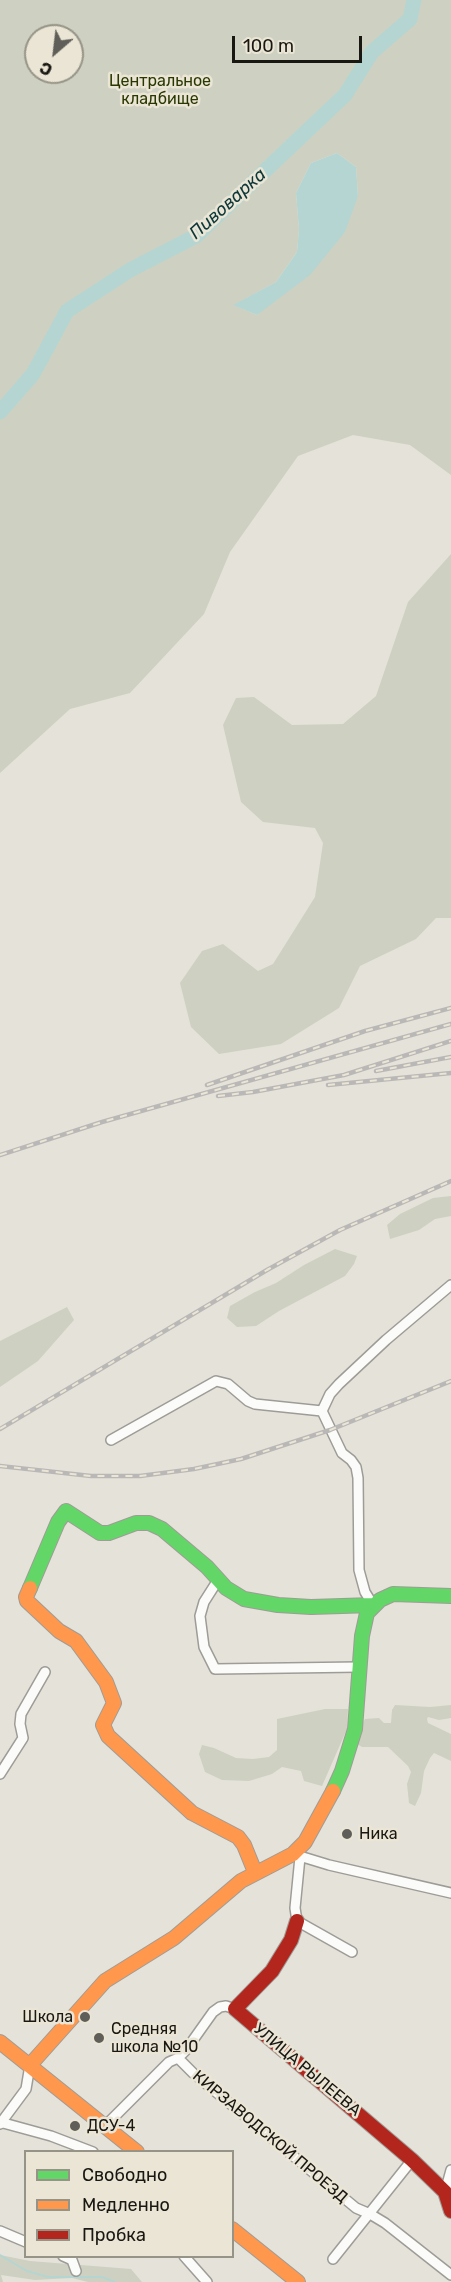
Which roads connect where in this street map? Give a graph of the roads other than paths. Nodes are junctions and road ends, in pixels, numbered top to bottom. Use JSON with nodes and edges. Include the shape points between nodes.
{"nodes":[{"id":1,"x":451,"y":1285,"type":"edge"},
{"id":2,"x":322,"y":1411,"type":"junction"},
{"id":3,"x":111,"y":1440,"type":"dead end"},
{"id":4,"x":218,"y":1580,"type":"junction"},
{"id":5,"x":451,"y":1596,"type":"edge"},
{"id":6,"x":374,"y":1605,"type":"junction"},
{"id":7,"x":359,"y":1667,"type":"junction"},
{"id":8,"x":45,"y":1671,"type":"dead end"},
{"id":9,"x":0,"y":1774,"type":"edge"},
{"id":10,"x":297,"y":1855,"type":"junction"},
{"id":11,"x":255,"y":1872,"type":"junction"},
{"id":12,"x":451,"y":1893,"type":"edge"},
{"id":13,"x":297,"y":1921,"type":"junction"},
{"id":14,"x":352,"y":1952,"type":"dead end"},
{"id":15,"x":235,"y":2009,"type":"junction"},
{"id":16,"x":0,"y":2042,"type":"edge"},
{"id":17,"x":178,"y":2058,"type":"junction"},
{"id":18,"x":30,"y":2065,"type":"junction"},
{"id":19,"x":0,"y":2123,"type":"edge"},
{"id":20,"x":105,"y":2126,"type":"junction"},
{"id":21,"x":90,"y":2150,"type":"edge"},
{"id":22,"x":136,"y":2150,"type":"edge"},
{"id":23,"x":412,"y":2160,"type":"junction"},
{"id":24,"x":451,"y":2170,"type":"edge"},
{"id":25,"x":445,"y":2192,"type":"junction"},
{"id":26,"x":451,"y":2211,"type":"edge"},
{"id":27,"x":370,"y":2214,"type":"junction"},
{"id":28,"x":0,"y":2231,"type":"edge"},
{"id":29,"x":234,"y":2231,"type":"edge"},
{"id":30,"x":24,"y":2240,"type":"edge"},
{"id":31,"x":68,"y":2258,"type":"edge"},
{"id":32,"x":186,"y":2258,"type":"edge"},
{"id":33,"x":333,"y":2259,"type":"dead end"},
{"id":34,"x":76,"y":2271,"type":"dead end"},
{"id":35,"x":451,"y":2276,"type":"edge"},
{"id":36,"x":207,"y":2282,"type":"edge"},
{"id":37,"x":298,"y":2282,"type":"edge"}],
"edges":[{"from":1,"to":2,"type":"street","via":[[339,1384]]},
{"from":2,"to":3,"type":"street","via":[[255,1404],[228,1383],[216,1381]]},
{"from":2,"to":6,"type":"street","via":[[342,1453],[356,1467],[359,1570],[365,1592]]},
{"from":4,"to":6,"type":"street","via":[[244,1599],[256,1601],[310,1607]]},
{"from":4,"to":7,"type":"street","via":[[200,1616],[204,1647],[214,1669]]},
{"from":4,"to":11,"type":"street","via":[[177,1540],[149,1523],[100,1533],[66,1511],[26,1597],[76,1641],[106,1682],[114,1703],[103,1725],[108,1736],[192,1813],[238,1837]]},
{"from":5,"to":6,"type":"street","via":[[399,1594],[384,1597]]},
{"from":6,"to":7,"type":"street","via":[[364,1622]]},
{"from":7,"to":10,"type":"street","via":[[358,1711],[349,1751],[316,1826]]},
{"from":8,"to":9,"type":"street","via":[[21,1714],[23,1738]]},
{"from":10,"to":11,"type":"street"},
{"from":10,"to":12,"type":"street"},
{"from":10,"to":13,"type":"street"},
{"from":11,"to":18,"type":"street","via":[[174,1938],[105,1981]]},
{"from":13,"to":14,"type":"street"},
{"from":13,"to":15,"type":"street","via":[[291,1940],[272,1971]]},
{"from":15,"to":17,"type":"street","via":[[220,2007],[213,2013]]},
{"from":15,"to":23,"type":"street","name":"УЛИЦА РЫЛЕЕВА"},
{"from":16,"to":18,"type":"street"},
{"from":17,"to":20,"type":"street","via":[[169,2062]]},
{"from":17,"to":27,"type":"street","name":"КИРЗАВОДСКОЙ ПРОЕЗД","via":[[356,2208]]},
{"from":18,"to":19,"type":"street","via":[[26,2089]]},
{"from":18,"to":20,"type":"street"},
{"from":19,"to":21,"type":"street"},
{"from":20,"to":22,"type":"street"},
{"from":23,"to":25,"type":"street","name":"УЛИЦА РЫЛЕЕВА"},
{"from":23,"to":27,"type":"street"},
{"from":24,"to":25,"type":"street"},
{"from":25,"to":26,"type":"street","name":"УЛИЦА РЫЛЕЕВА"},
{"from":27,"to":33,"type":"street"},
{"from":27,"to":35,"type":"street","name":"КИРЗАВОДСКОЙ ПРОЕЗД"},
{"from":28,"to":30,"type":"street"},
{"from":29,"to":37,"type":"street"},
{"from":31,"to":34,"type":"street"},
{"from":32,"to":36,"type":"street"}]}
